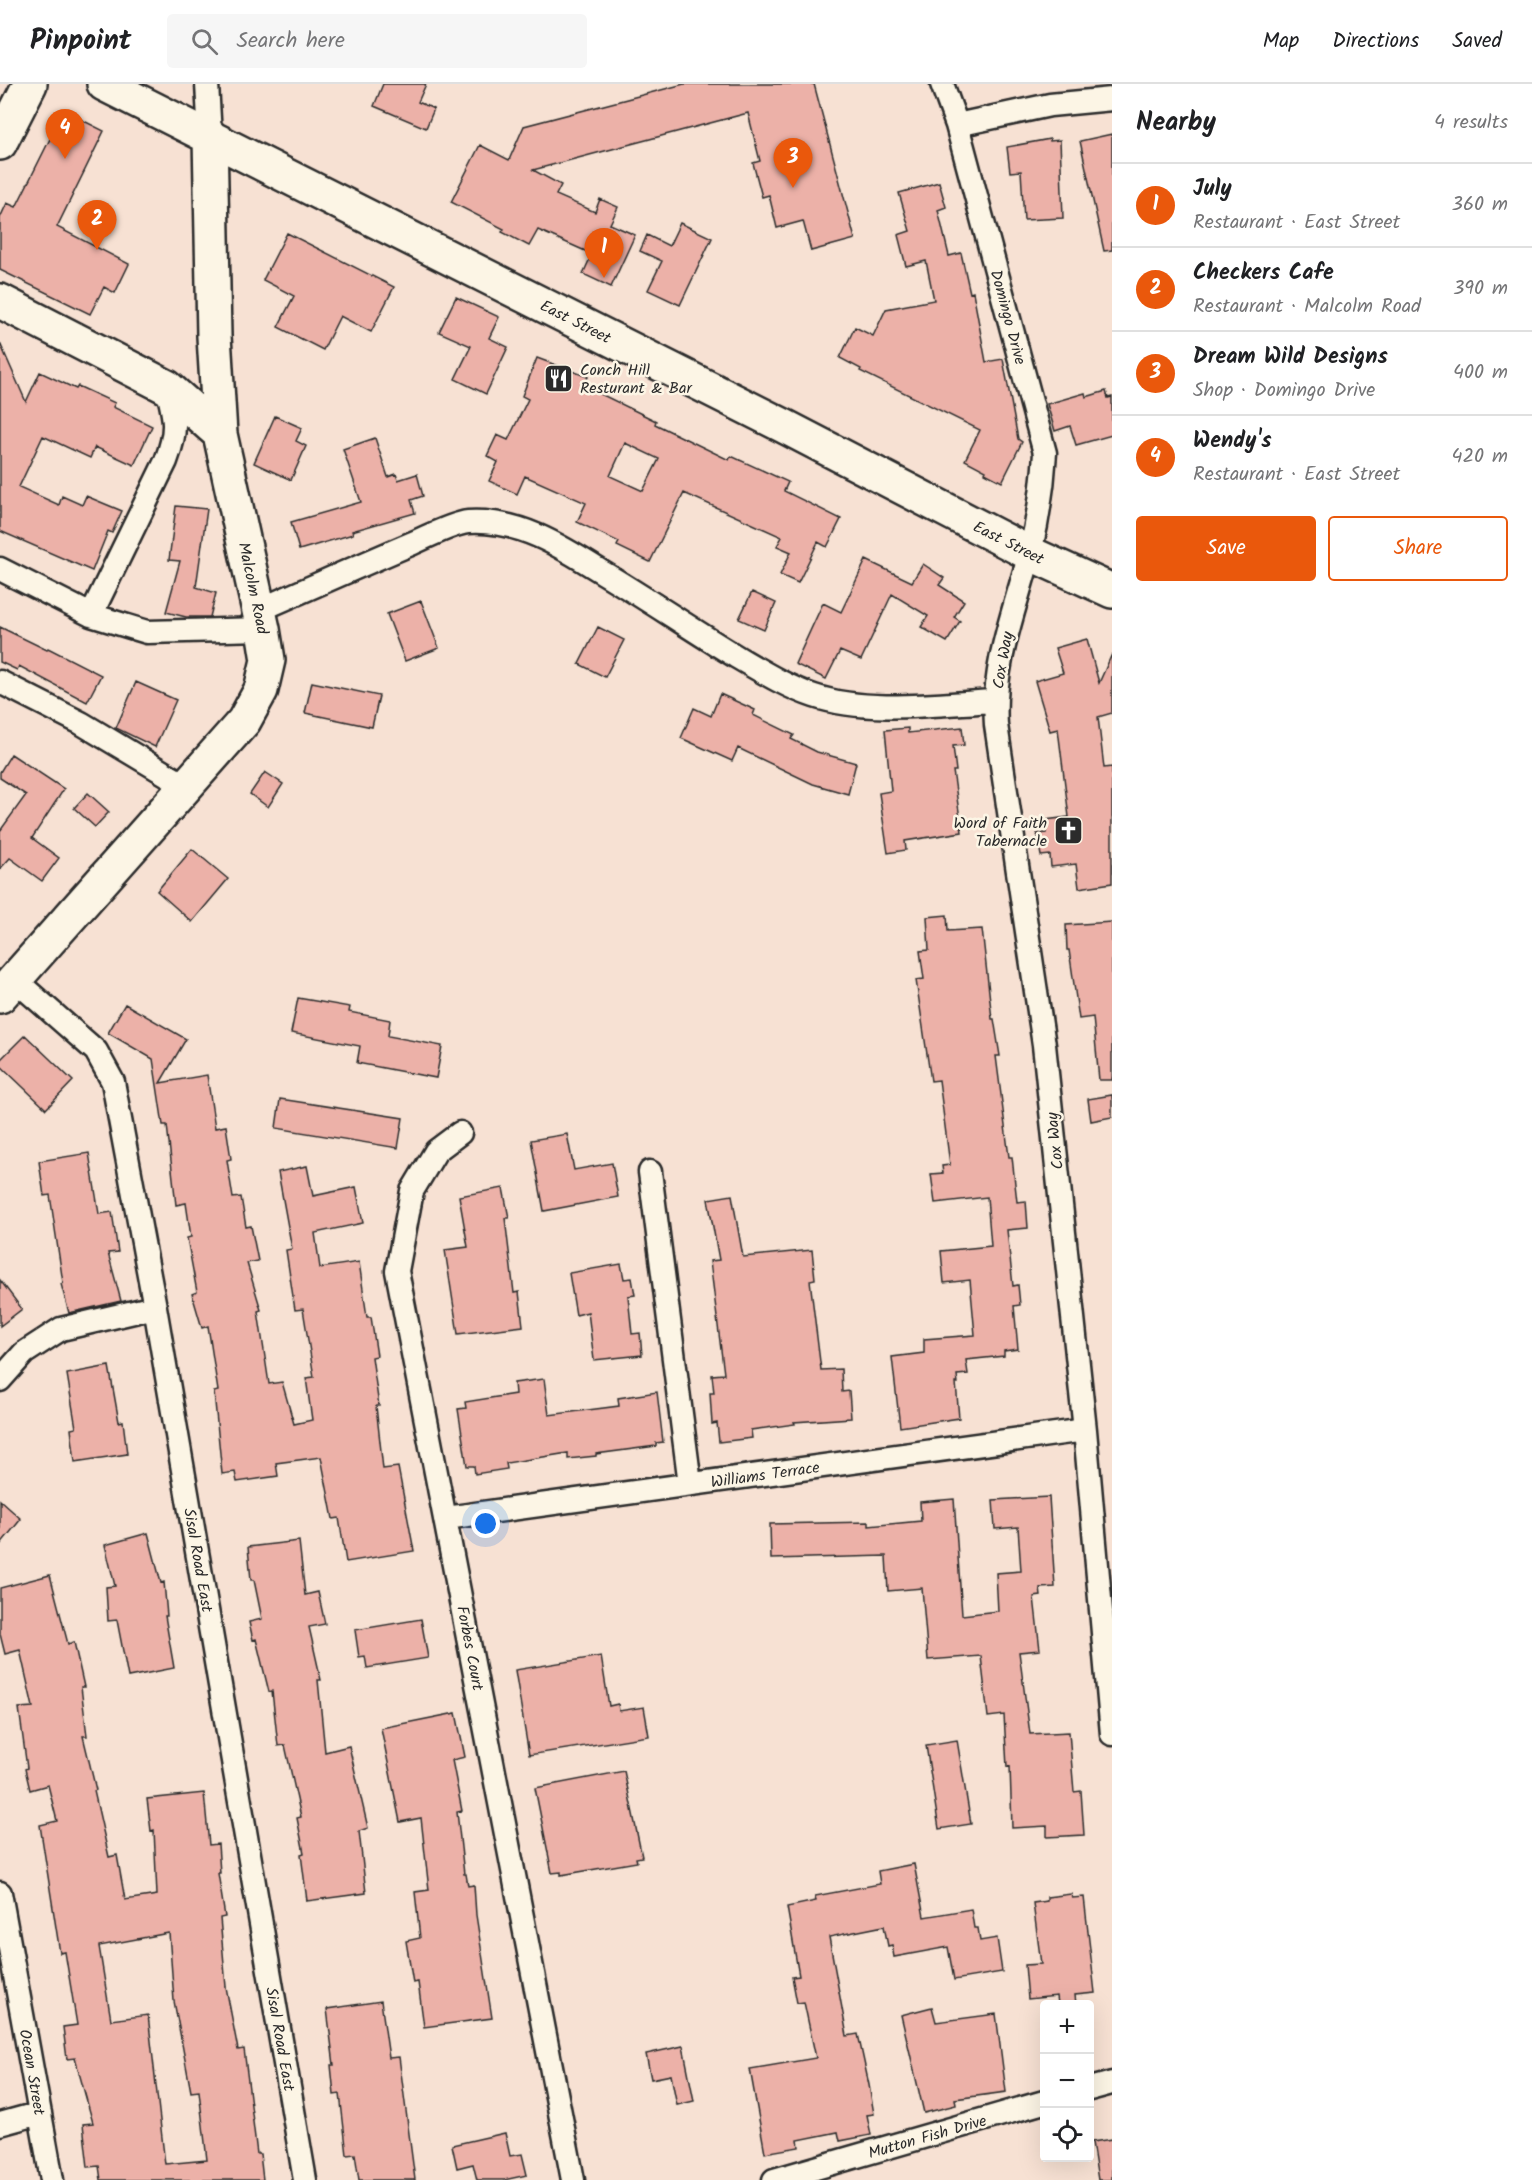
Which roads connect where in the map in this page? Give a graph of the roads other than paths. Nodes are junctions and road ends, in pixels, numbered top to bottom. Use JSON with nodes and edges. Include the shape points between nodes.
{"nodes":[{"id":1,"x":30,"y":84,"type":"edge"},
{"id":2,"x":104,"y":84,"type":"edge"},
{"id":3,"x":207,"y":84,"type":"edge"},
{"id":4,"x":942,"y":84,"type":"edge"},
{"id":5,"x":1112,"y":99,"type":"edge"},
{"id":6,"x":957,"y":125,"type":"junction"},
{"id":7,"x":210,"y":136,"type":"junction"},
{"id":8,"x":0,"y":142,"type":"edge"},
{"id":9,"x":0,"y":301,"type":"edge"},
{"id":10,"x":167,"y":387,"type":"junction"},
{"id":11,"x":220,"y":434,"type":"junction"},
{"id":12,"x":1029,"y":553,"type":"junction"},
{"id":13,"x":0,"y":569,"type":"edge"},
{"id":14,"x":1112,"y":591,"type":"edge"},
{"id":15,"x":91,"y":615,"type":"junction"},
{"id":16,"x":261,"y":620,"type":"junction"},
{"id":17,"x":0,"y":682,"type":"edge"},
{"id":18,"x":994,"y":701,"type":"junction"},
{"id":19,"x":186,"y":786,"type":"junction"},
{"id":20,"x":7,"y":987,"type":"edge"},
{"id":21,"x":460,"y":1134,"type":"dead end"},
{"id":22,"x":650,"y":1172,"type":"dead end"},
{"id":23,"x":155,"y":1307,"type":"junction"},
{"id":24,"x":0,"y":1380,"type":"edge"},
{"id":25,"x":1085,"y":1430,"type":"junction"},
{"id":26,"x":690,"y":1484,"type":"junction"},
{"id":27,"x":446,"y":1518,"type":"junction"},
{"id":28,"x":1112,"y":1734,"type":"edge"},
{"id":29,"x":0,"y":1893,"type":"edge"},
{"id":30,"x":1112,"y":2083,"type":"edge"},
{"id":31,"x":1094,"y":2088,"type":"edge"},
{"id":32,"x":1040,"y":2103,"type":"edge"},
{"id":33,"x":40,"y":2113,"type":"junction"},
{"id":34,"x":0,"y":2124,"type":"edge"},
{"id":35,"x":52,"y":2180,"type":"edge"},
{"id":36,"x":305,"y":2180,"type":"edge"},
{"id":37,"x":573,"y":2180,"type":"edge"},
{"id":38,"x":774,"y":2180,"type":"edge"}],
"edges":[{"from":1,"to":8,"type":"street"},
{"from":2,"to":7,"type":"street","name":"East Street"},
{"from":3,"to":7,"type":"street","name":"Malcolm Road"},
{"from":4,"to":6,"type":"street","name":"Domingo Drive"},
{"from":5,"to":6,"type":"street","via":[[1050,105]]},
{"from":6,"to":12,"type":"street","name":"Domingo Drive","via":[[1045,453],[1043,490]]},
{"from":7,"to":11,"type":"street","name":"Malcolm Road"},
{"from":7,"to":12,"type":"street","name":"East Street"},
{"from":9,"to":10,"type":"street"},
{"from":10,"to":11,"type":"street"},
{"from":10,"to":15,"type":"street","via":[[174,414],[174,438]]},
{"from":11,"to":16,"type":"street","name":"Malcolm Road"},
{"from":12,"to":14,"type":"street","name":"East Street"},
{"from":12,"to":18,"type":"street","name":"Cox Way","via":[[1004,637]]},
{"from":13,"to":15,"type":"street"},
{"from":15,"to":16,"type":"street","via":[[147,632]]},
{"from":16,"to":18,"type":"street","via":[[406,545],[466,522],[504,525],[537,534],[562,547],[760,671],[812,696],[877,706]]},
{"from":16,"to":19,"type":"street","name":"Malcolm Road","via":[[268,660],[261,690],[244,721]]},
{"from":17,"to":19,"type":"street","via":[[81,723]]},
{"from":18,"to":25,"type":"street","name":"Cox Way","via":[[1044,1046]]},
{"from":19,"to":20,"type":"street","name":"Malcolm Road"},
{"from":20,"to":23,"type":"street","name":"Sisal Road East","via":[[96,1051],[113,1082]]},
{"from":21,"to":27,"type":"street","name":"Forbes Court","via":[[436,1151],[412,1191],[397,1271]]},
{"from":22,"to":26,"type":"street"},
{"from":23,"to":24,"type":"street","via":[[61,1329],[24,1353]]},
{"from":23,"to":36,"type":"street","name":"Sisal Road East"},
{"from":25,"to":26,"type":"street","name":"Williams Terrace"},
{"from":25,"to":28,"type":"street","name":"Cox Way"},
{"from":26,"to":27,"type":"street","name":"Williams Terrace"},
{"from":27,"to":37,"type":"street","name":"Forbes Court"},
{"from":29,"to":33,"type":"street","name":"Ocean Street"},
{"from":30,"to":31,"type":"street"},
{"from":32,"to":38,"type":"street","name":"Mutton Fish Drive"},
{"from":33,"to":34,"type":"street"},
{"from":33,"to":35,"type":"street","name":"Ocean Street"}]}
